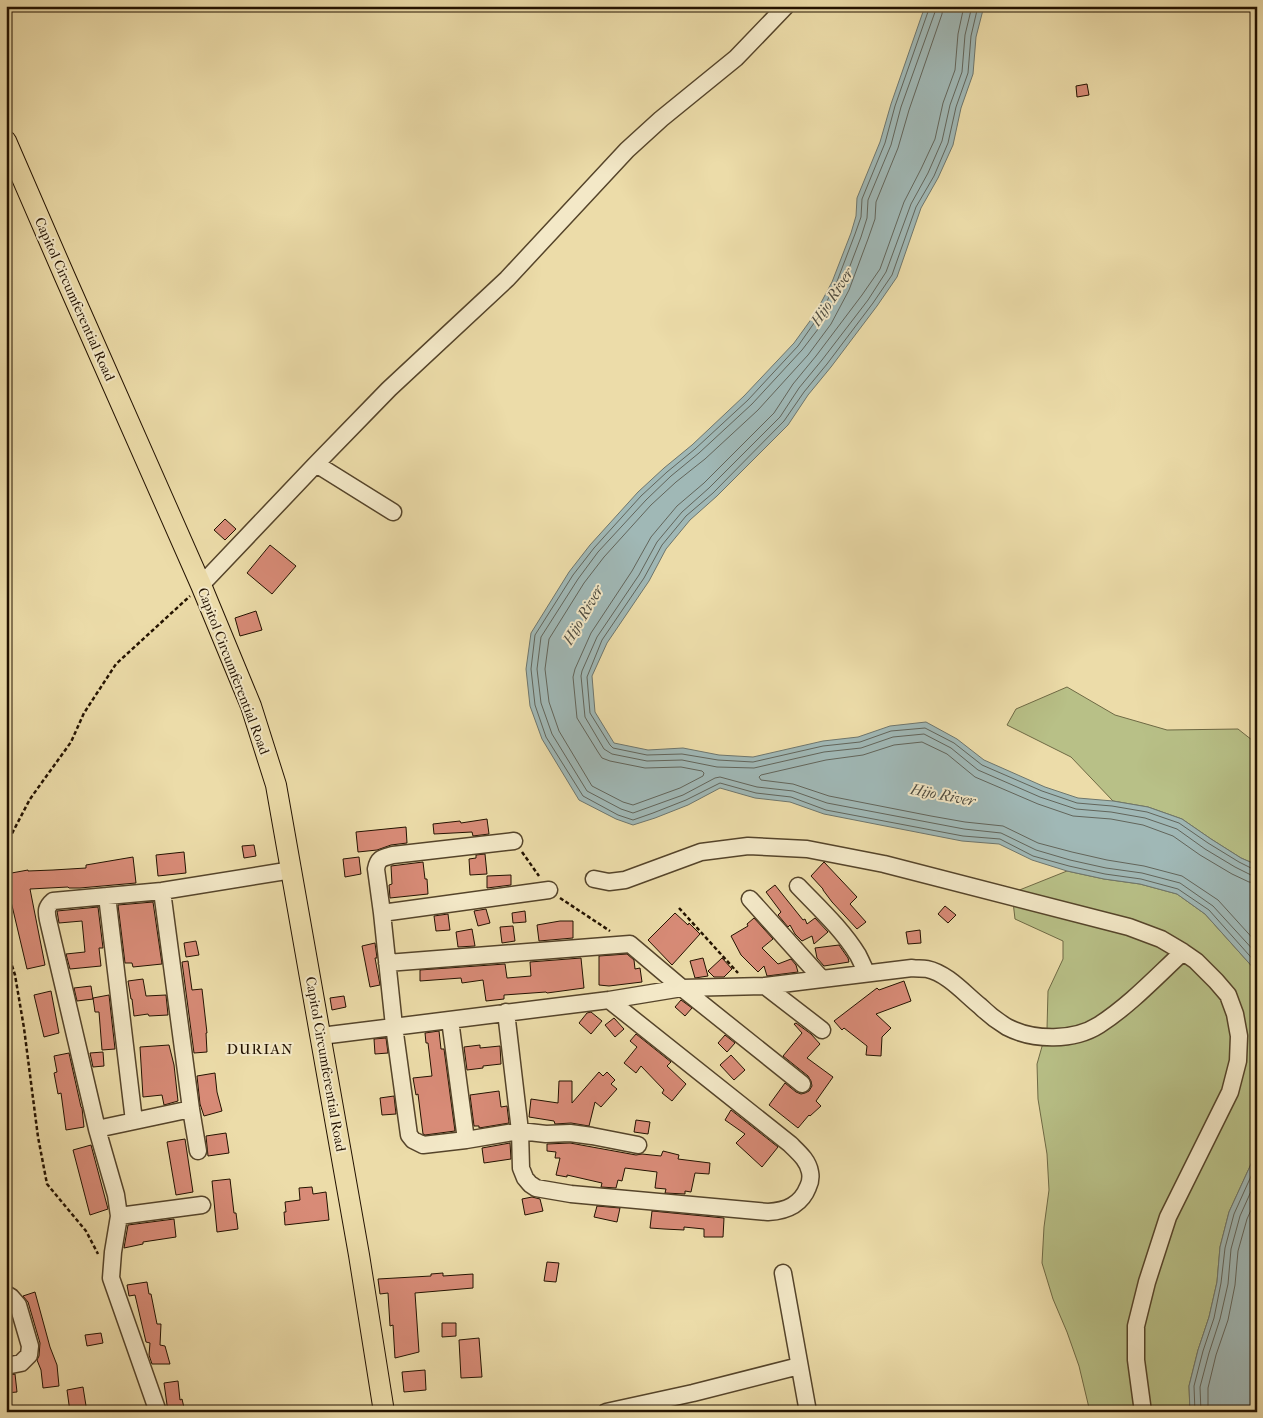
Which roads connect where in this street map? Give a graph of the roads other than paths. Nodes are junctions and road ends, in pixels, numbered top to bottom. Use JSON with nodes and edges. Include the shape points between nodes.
{"nodes":[{"id":1,"x":786,"y":6,"type":"edge"},
{"id":2,"x":6,"y":141,"type":"edge"},
{"id":3,"x":316,"y":464,"type":"junction"},
{"id":4,"x":393,"y":512,"type":"dead end"},
{"id":5,"x":202,"y":585,"type":"junction"},
{"id":6,"x":514,"y":841,"type":"road end"},
{"id":7,"x":292,"y":870,"type":"junction"},
{"id":8,"x":594,"y":880,"type":"dead end"},
{"id":9,"x":798,"y":886,"type":"dead end"},
{"id":10,"x":549,"y":890,"type":"road end"},
{"id":11,"x":162,"y":891,"type":"junction"},
{"id":12,"x":107,"y":896,"type":"junction"},
{"id":13,"x":750,"y":899,"type":"dead end"},
{"id":14,"x":382,"y":913,"type":"junction"},
{"id":15,"x":1183,"y":952,"type":"junction"},
{"id":16,"x":387,"y":963,"type":"junction"},
{"id":17,"x":866,"y":974,"type":"junction"},
{"id":18,"x":822,"y":979,"type":"junction"},
{"id":19,"x":757,"y":985,"type":"junction"},
{"id":20,"x":682,"y":988,"type":"junction"},
{"id":21,"x":609,"y":1000,"type":"junction"},
{"id":22,"x":506,"y":1012,"type":"junction"},
{"id":23,"x":450,"y":1020,"type":"junction"},
{"id":24,"x":394,"y":1026,"type":"junction"},
{"id":25,"x":822,"y":1030,"type":"dead end"},
{"id":26,"x":321,"y":1036,"type":"junction"},
{"id":27,"x":802,"y":1084,"type":"dead end"},
{"id":28,"x":191,"y":1109,"type":"junction"},
{"id":29,"x":134,"y":1121,"type":"junction"},
{"id":30,"x":97,"y":1129,"type":"junction"},
{"id":31,"x":520,"y":1131,"type":"junction"},
{"id":32,"x":466,"y":1140,"type":"junction"},
{"id":33,"x":638,"y":1145,"type":"dead end"},
{"id":34,"x":198,"y":1151,"type":"dead end"},
{"id":35,"x":202,"y":1205,"type":"dead end"},
{"id":36,"x":119,"y":1216,"type":"junction"},
{"id":37,"x":783,"y":1273,"type":"dead end"},
{"id":38,"x":6,"y":1294,"type":"edge"},
{"id":39,"x":6,"y":1366,"type":"edge"},
{"id":40,"x":799,"y":1366,"type":"junction"},
{"id":41,"x":158,"y":1412,"type":"edge"},
{"id":42,"x":384,"y":1412,"type":"edge"},
{"id":43,"x":606,"y":1412,"type":"edge"},
{"id":44,"x":808,"y":1412,"type":"edge"},
{"id":45,"x":1142,"y":1412,"type":"edge"}],
"edges":[{"from":1,"to":3,"type":"street","via":[[736,58],[627,150],[507,279]]},
{"from":2,"to":5,"type":"main road","name":"Capitol Circumferential Road"},
{"from":3,"to":4,"type":"street"},
{"from":3,"to":5,"type":"street"},
{"from":5,"to":7,"type":"main road","name":"Capitol Circumferential Road","via":[[264,744],[276,785]]},
{"from":6,"to":14,"type":"street","via":[[382,858],[376,869]]},
{"from":7,"to":11,"type":"street"},
{"from":7,"to":26,"type":"main road","name":"Capitol Circumferential Road"},
{"from":8,"to":15,"type":"street","via":[[625,880],[701,852],[748,846],[807,850],[884,864],[1129,927],[1161,939]]},
{"from":9,"to":17,"type":"street","via":[[848,942]]},
{"from":10,"to":14,"type":"street"},
{"from":11,"to":12,"type":"street"},
{"from":11,"to":28,"type":"street"},
{"from":12,"to":29,"type":"street"},
{"from":12,"to":30,"type":"street","via":[[54,901],[46,913]]},
{"from":13,"to":18,"type":"street"},
{"from":14,"to":16,"type":"street"},
{"from":15,"to":17,"type":"street","via":[[1139,994],[1098,1026],[1075,1035],[1051,1038],[1009,1028],[953,984],[927,969]]},
{"from":15,"to":45,"type":"street","via":[[1228,995],[1239,1036],[1238,1061],[1230,1092],[1168,1217],[1147,1282],[1136,1326]]},
{"from":16,"to":20,"type":"street","via":[[630,944]]},
{"from":16,"to":24,"type":"street"},
{"from":17,"to":18,"type":"street"},
{"from":18,"to":19,"type":"street"},
{"from":19,"to":20,"type":"street"},
{"from":19,"to":25,"type":"street"},
{"from":20,"to":21,"type":"street"},
{"from":20,"to":27,"type":"street"},
{"from":21,"to":22,"type":"street"},
{"from":21,"to":31,"type":"street","via":[[799,1153],[811,1174],[805,1196],[792,1207],[768,1212],[536,1188],[525,1178],[521,1168]]},
{"from":22,"to":23,"type":"street"},
{"from":22,"to":31,"type":"street"},
{"from":23,"to":24,"type":"street"},
{"from":23,"to":32,"type":"street"},
{"from":24,"to":26,"type":"street"},
{"from":24,"to":32,"type":"street","via":[[413,1140],[423,1145]]},
{"from":26,"to":42,"type":"main road","name":"Capitol Circumferential Road"},
{"from":28,"to":29,"type":"street"},
{"from":28,"to":34,"type":"street"},
{"from":29,"to":30,"type":"street"},
{"from":30,"to":36,"type":"street"},
{"from":31,"to":32,"type":"street"},
{"from":31,"to":33,"type":"street","via":[[570,1133]]},
{"from":35,"to":36,"type":"street"},
{"from":36,"to":41,"type":"street","via":[[111,1278]]},
{"from":37,"to":40,"type":"street"},
{"from":38,"to":39,"type":"street","via":[[18,1306],[30,1346],[29,1355],[21,1363]]},
{"from":40,"to":43,"type":"street"},
{"from":40,"to":44,"type":"street"}]}
